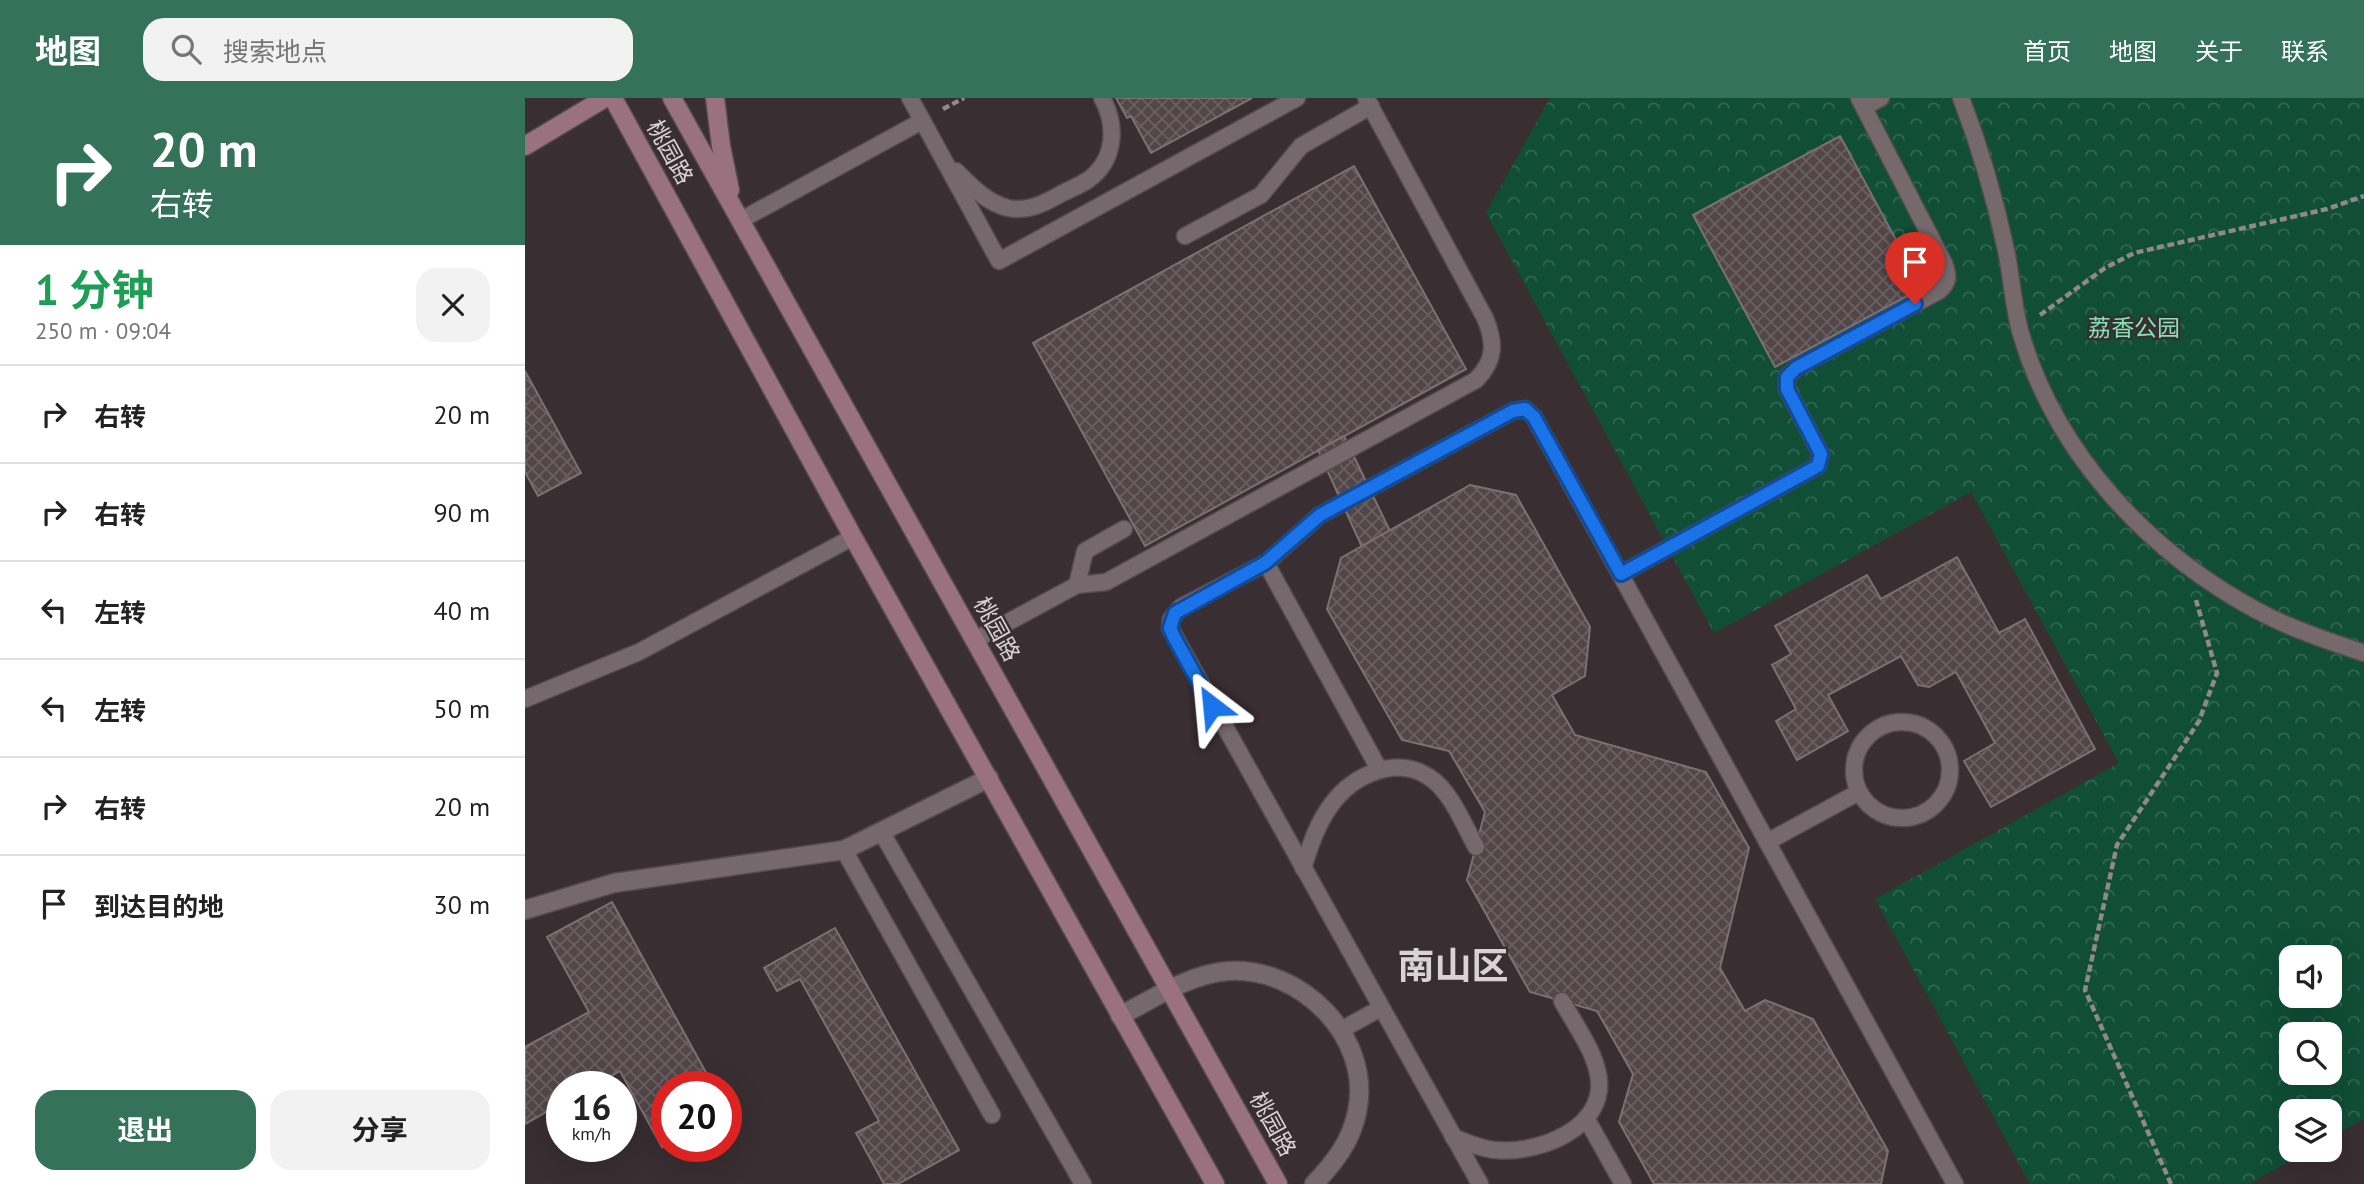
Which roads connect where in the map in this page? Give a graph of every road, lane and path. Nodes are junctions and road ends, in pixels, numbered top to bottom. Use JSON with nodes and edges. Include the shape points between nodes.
{"nodes":[{"id":1,"x":605,"y":98,"type":"edge"},
{"id":2,"x":613,"y":98,"type":"edge"},
{"id":3,"x":672,"y":98,"type":"edge"},
{"id":4,"x":715,"y":98,"type":"edge"},
{"id":5,"x":910,"y":98,"type":"edge"},
{"id":6,"x":1102,"y":98,"type":"edge"},
{"id":7,"x":1297,"y":98,"type":"edge"},
{"id":8,"x":1881,"y":98,"type":"edge"},
{"id":9,"x":1961,"y":98,"type":"edge"},
{"id":10,"x":1368,"y":102,"type":"edge"},
{"id":11,"x":1861,"y":103,"type":"edge"},
{"id":12,"x":922,"y":121,"type":"junction"},
{"id":13,"x":525,"y":146,"type":"edge"},
{"id":14,"x":944,"y":160,"type":"junction"},
{"id":15,"x":2364,"y":196,"type":"edge"},
{"id":16,"x":738,"y":214,"type":"junction"},
{"id":17,"x":1185,"y":236,"type":"dead end"},
{"id":18,"x":2020,"y":330,"type":"junction"},
{"id":19,"x":1124,"y":529,"type":"dead end"},
{"id":20,"x":853,"y":537,"type":"junction"},
{"id":21,"x":1265,"y":563,"type":"junction"},
{"id":22,"x":2185,"y":563,"type":"junction"},
{"id":23,"x":1621,"y":574,"type":"junction"},
{"id":24,"x":1077,"y":585,"type":"junction"},
{"id":25,"x":975,"y":640,"type":"junction"},
{"id":26,"x":2364,"y":653,"type":"edge"},
{"id":27,"x":525,"y":699,"type":"edge"},
{"id":28,"x":1379,"y":769,"type":"junction"},
{"id":29,"x":989,"y":778,"type":"junction"},
{"id":30,"x":1859,"y":792,"type":"junction"},
{"id":31,"x":882,"y":833,"type":"junction"},
{"id":32,"x":1767,"y":842,"type":"junction"},
{"id":33,"x":1476,"y":847,"type":"dead end"},
{"id":34,"x":844,"y":850,"type":"junction"},
{"id":35,"x":1303,"y":868,"type":"junction"},
{"id":36,"x":525,"y":910,"type":"edge"},
{"id":37,"x":1169,"y":990,"type":"junction"},
{"id":38,"x":1562,"y":1001,"type":"dead end"},
{"id":39,"x":1381,"y":1008,"type":"junction"},
{"id":40,"x":1120,"y":1016,"type":"junction"},
{"id":41,"x":1341,"y":1030,"type":"junction"},
{"id":42,"x":992,"y":1115,"type":"dead end"},
{"id":43,"x":1586,"y":1118,"type":"junction"},
{"id":44,"x":1454,"y":1137,"type":"junction"},
{"id":45,"x":1947,"y":1181,"type":"edge"},
{"id":46,"x":1083,"y":1184,"type":"edge"},
{"id":47,"x":1215,"y":1184,"type":"edge"},
{"id":48,"x":1278,"y":1184,"type":"edge"},
{"id":49,"x":1314,"y":1184,"type":"edge"},
{"id":50,"x":1480,"y":1184,"type":"edge"},
{"id":51,"x":1623,"y":1184,"type":"edge"},
{"id":52,"x":2171,"y":1184,"type":"edge"}],
"edges":[{"from":1,"to":13,"type":"main road"},
{"from":2,"to":20,"type":"main road","name":"桃园路"},
{"from":3,"to":16,"type":"main road","name":"桃园路"},
{"from":4,"to":16,"type":"main road"},
{"from":5,"to":12,"type":"lane"},
{"from":6,"to":14,"type":"lane","via":[[1113,134],[1105,159],[1088,180],[1038,206],[997,205]]},
{"from":7,"to":14,"type":"lane","via":[[999,261]]},
{"from":8,"to":11,"type":"lane"},
{"from":9,"to":18,"type":"lane","via":[[1994,200]]},
{"from":10,"to":17,"type":"lane","via":[[1301,146],[1261,195]]},
{"from":10,"to":24,"type":"lane","via":[[1485,318],[1493,348],[1486,371],[1106,582]]},
{"from":11,"to":23,"type":"lane","via":[[1944,263],[1947,281],[1939,291],[1787,377],[1787,389],[1821,454],[1818,466]]},
{"from":12,"to":14,"type":"lane"},
{"from":12,"to":16,"type":"lane"},
{"from":15,"to":18,"type":"path","via":[[2327,209],[2134,253],[2105,268]]},
{"from":16,"to":25,"type":"main road","name":"桃园路"},
{"from":18,"to":22,"type":"lane","via":[[2049,408],[2075,450],[2110,495]]},
{"from":19,"to":24,"type":"lane","via":[[1085,551]]},
{"from":20,"to":27,"type":"lane","via":[[639,652]]},
{"from":20,"to":29,"type":"main road","name":"桃园路"},
{"from":21,"to":23,"type":"lane","via":[[1320,515],[1513,411],[1525,409],[1534,417]]},
{"from":21,"to":28,"type":"lane"},
{"from":21,"to":35,"type":"lane","via":[[1181,607],[1170,628]]},
{"from":22,"to":26,"type":"lane","via":[[2257,610]]},
{"from":22,"to":52,"type":"path","via":[[2217,673],[2199,721],[2117,845],[2085,990]]},
{"from":23,"to":32,"type":"lane"},
{"from":24,"to":25,"type":"lane"},
{"from":25,"to":37,"type":"main road","name":"桃园路"},
{"from":28,"to":33,"type":"lane","via":[[1396,766],[1431,777]]},
{"from":28,"to":35,"type":"lane","via":[[1332,803]]},
{"from":29,"to":31,"type":"street"},
{"from":29,"to":40,"type":"main road","name":"桃园路"},
{"from":30,"to":30,"type":"lane","via":[[1887,816],[1919,815],[1934,806],[1949,782],[1948,756],[1941,742],[1915,723],[1883,725],[1860,745],[1854,761]]},
{"from":30,"to":32,"type":"lane"},
{"from":31,"to":34,"type":"street"},
{"from":31,"to":46,"type":"lane"},
{"from":32,"to":45,"type":"lane"},
{"from":34,"to":36,"type":"street","via":[[614,883]]},
{"from":34,"to":42,"type":"lane"},
{"from":35,"to":39,"type":"lane"},
{"from":37,"to":40,"type":"street"},
{"from":37,"to":41,"type":"street","via":[[1228,971],[1266,975],[1319,1003]]},
{"from":37,"to":48,"type":"main road","name":"桃园路"},
{"from":38,"to":43,"type":"lane","via":[[1598,1074],[1595,1105]]},
{"from":39,"to":41,"type":"lane"},
{"from":39,"to":44,"type":"lane"},
{"from":40,"to":47,"type":"main road","name":"桃园路"},
{"from":41,"to":49,"type":"street","via":[[1359,1085],[1358,1111],[1349,1140]]},
{"from":43,"to":44,"type":"lane","via":[[1557,1138],[1517,1150],[1493,1150]]},
{"from":43,"to":51,"type":"lane"},
{"from":44,"to":50,"type":"lane"}]}
